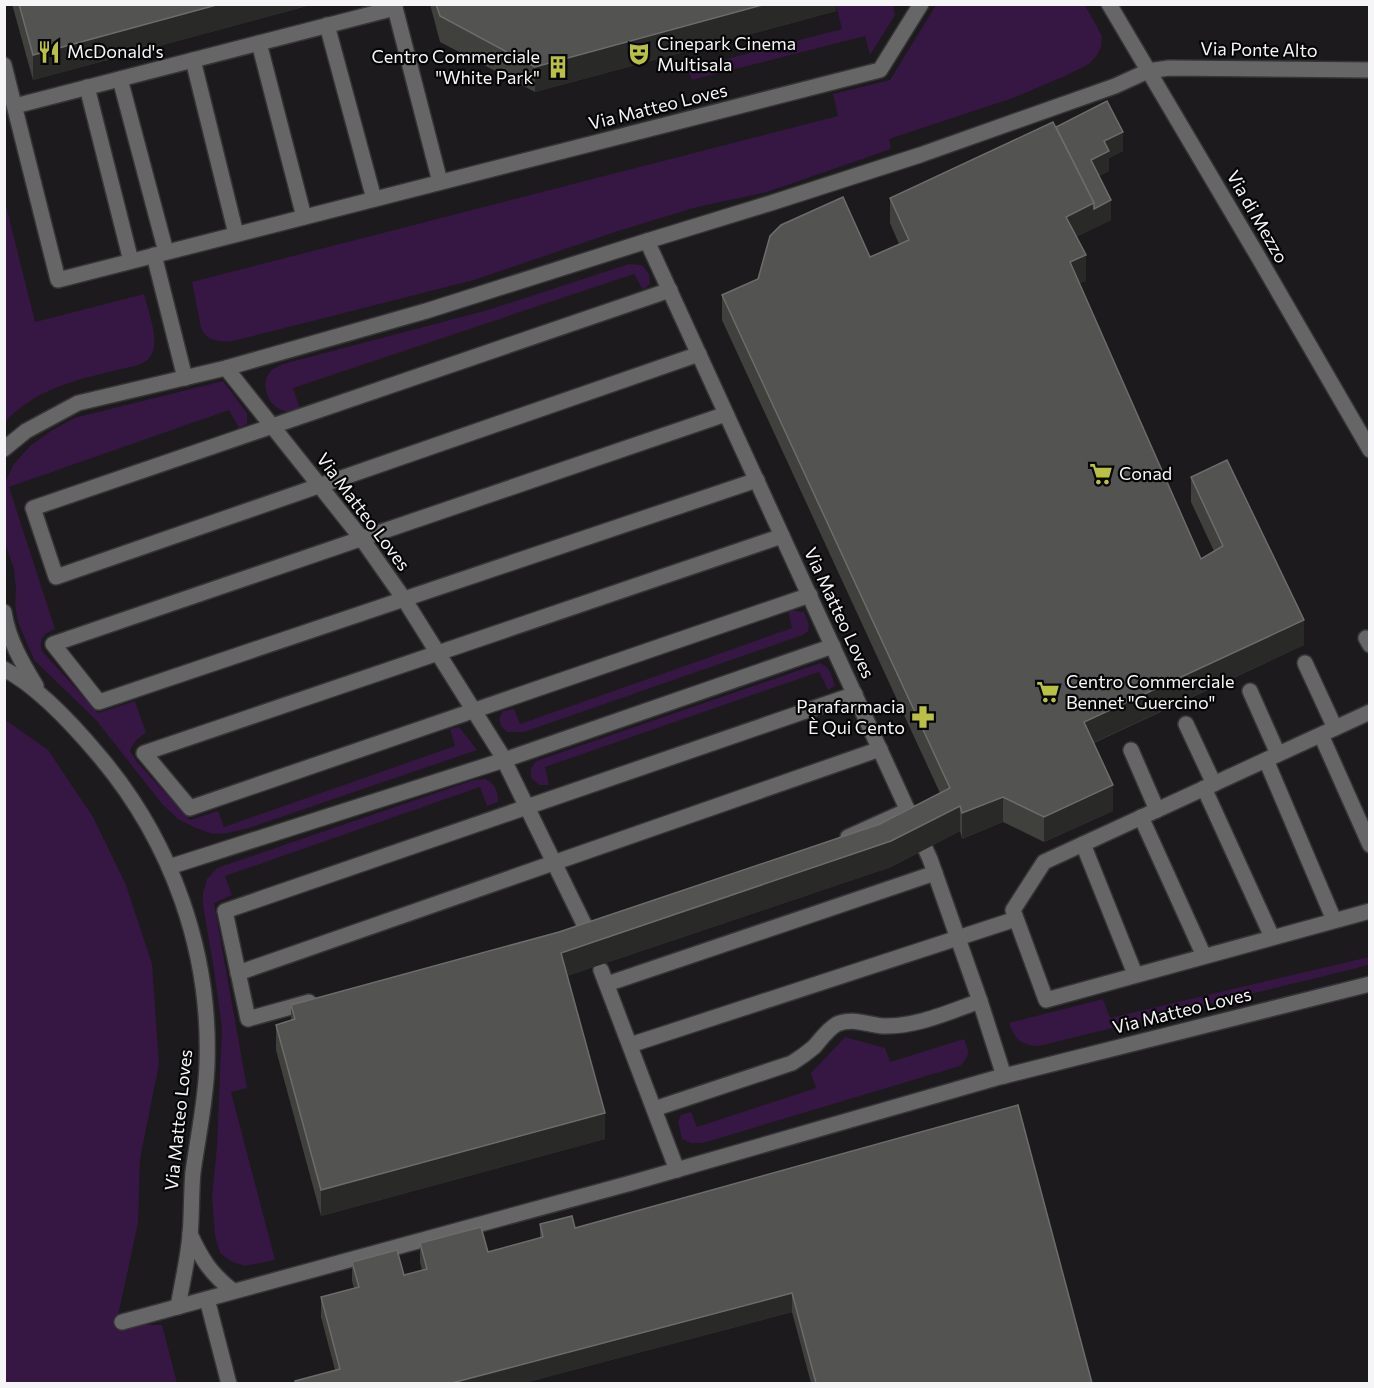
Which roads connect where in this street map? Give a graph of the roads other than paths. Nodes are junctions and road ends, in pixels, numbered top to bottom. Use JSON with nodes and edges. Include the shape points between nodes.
{"nodes":[{"id":1,"x":921,"y":4,"type":"edge"},
{"id":2,"x":1109,"y":4,"type":"edge"},
{"id":3,"x":394,"y":6,"type":"edge"},
{"id":4,"x":327,"y":25,"type":"junction"},
{"id":5,"x":259,"y":43,"type":"junction"},
{"id":6,"x":193,"y":60,"type":"junction"},
{"id":7,"x":4,"y":65,"type":"edge"},
{"id":8,"x":1148,"y":70,"type":"junction"},
{"id":9,"x":1370,"y":70,"type":"edge"},
{"id":10,"x":120,"y":79,"type":"junction"},
{"id":11,"x":87,"y":87,"type":"junction"},
{"id":12,"x":15,"y":106,"type":"junction"},
{"id":13,"x":440,"y":182,"type":"junction"},
{"id":14,"x":374,"y":199,"type":"junction"},
{"id":15,"x":304,"y":217,"type":"junction"},
{"id":16,"x":236,"y":234,"type":"junction"},
{"id":17,"x":647,"y":241,"type":"junction"},
{"id":18,"x":160,"y":254,"type":"junction"},
{"id":19,"x":131,"y":261,"type":"junction"},
{"id":20,"x":670,"y":290,"type":"junction"},
{"id":21,"x":699,"y":354,"type":"junction"},
{"id":22,"x":226,"y":368,"type":"junction"},
{"id":23,"x":185,"y":378,"type":"junction"},
{"id":24,"x":726,"y":414,"type":"junction"},
{"id":25,"x":272,"y":426,"type":"junction"},
{"id":26,"x":4,"y":449,"type":"edge"},
{"id":27,"x":1370,"y":450,"type":"edge"},
{"id":28,"x":757,"y":480,"type":"junction"},
{"id":29,"x":319,"y":485,"type":"junction"},
{"id":30,"x":782,"y":536,"type":"junction"},
{"id":31,"x":362,"y":539,"type":"junction"},
{"id":32,"x":810,"y":595,"type":"junction"},
{"id":33,"x":404,"y":599,"type":"junction"},
{"id":34,"x":4,"y":612,"type":"edge"},
{"id":35,"x":832,"y":646,"type":"junction"},
{"id":36,"x":438,"y":653,"type":"junction"},
{"id":37,"x":1305,"y":663,"type":"dead end"},
{"id":38,"x":4,"y":669,"type":"edge"},
{"id":39,"x":1250,"y":691,"type":"dead end"},
{"id":40,"x":855,"y":694,"type":"junction"},
{"id":41,"x":44,"y":699,"type":"junction"},
{"id":42,"x":474,"y":711,"type":"junction"},
{"id":43,"x":1370,"y":712,"type":"edge"},
{"id":44,"x":1186,"y":724,"type":"dead end"},
{"id":45,"x":1335,"y":728,"type":"junction"},
{"id":46,"x":1321,"y":735,"type":"junction"},
{"id":47,"x":880,"y":749,"type":"junction"},
{"id":48,"x":1131,"y":750,"type":"dead end"},
{"id":49,"x":1272,"y":757,"type":"junction"},
{"id":50,"x":504,"y":760,"type":"junction"},
{"id":51,"x":1209,"y":786,"type":"junction"},
{"id":52,"x":527,"y":807,"type":"junction"},
{"id":53,"x":908,"y":810,"type":"junction"},
{"id":54,"x":1157,"y":810,"type":"junction"},
{"id":55,"x":1141,"y":817,"type":"junction"},
{"id":56,"x":838,"y":840,"type":"edge"},
{"id":57,"x":1083,"y":844,"type":"junction"},
{"id":58,"x":1370,"y":844,"type":"edge"},
{"id":59,"x":554,"y":863,"type":"junction"},
{"id":60,"x":169,"y":867,"type":"junction"},
{"id":61,"x":935,"y":873,"type":"junction"},
{"id":62,"x":1370,"y":911,"type":"edge"},
{"id":63,"x":1016,"y":919,"type":"junction"},
{"id":64,"x":1334,"y":920,"type":"junction"},
{"id":65,"x":1272,"y":937,"type":"junction"},
{"id":66,"x":958,"y":938,"type":"junction"},
{"id":67,"x":591,"y":942,"type":"edge"},
{"id":68,"x":1204,"y":956,"type":"junction"},
{"id":69,"x":238,"y":973,"type":"junction"},
{"id":70,"x":1135,"y":974,"type":"junction"},
{"id":71,"x":1370,"y":984,"type":"edge"},
{"id":72,"x":326,"y":997,"type":"edge"},
{"id":73,"x":980,"y":1001,"type":"junction"},
{"id":74,"x":630,"y":1045,"type":"junction"},
{"id":75,"x":1004,"y":1076,"type":"junction"},
{"id":76,"x":654,"y":1109,"type":"junction"},
{"id":77,"x":677,"y":1170,"type":"junction"},
{"id":78,"x":190,"y":1234,"type":"junction"},
{"id":79,"x":233,"y":1292,"type":"junction"},
{"id":80,"x":207,"y":1299,"type":"junction"},
{"id":81,"x":178,"y":1307,"type":"junction"},
{"id":82,"x":122,"y":1322,"type":"dead end"},
{"id":83,"x":230,"y":1383,"type":"edge"}],
"edges":[{"from":1,"to":13,"type":"street","name":"Via Matteo Loves","via":[[880,70]]},
{"from":2,"to":8,"type":"street","name":"Via di Mezzo"},
{"from":3,"to":4,"type":"street"},
{"from":3,"to":13,"type":"street"},
{"from":4,"to":5,"type":"street"},
{"from":4,"to":14,"type":"street"},
{"from":5,"to":6,"type":"street"},
{"from":5,"to":15,"type":"street"},
{"from":6,"to":10,"type":"street"},
{"from":6,"to":16,"type":"street"},
{"from":7,"to":12,"type":"street","name":"Via Matteo Loves"},
{"from":8,"to":9,"type":"street","name":"Via Ponte Alto"},
{"from":8,"to":17,"type":"street","via":[[1116,86],[920,154]]},
{"from":8,"to":27,"type":"street","name":"Via di Mezzo"},
{"from":10,"to":11,"type":"street"},
{"from":10,"to":18,"type":"street"},
{"from":11,"to":12,"type":"street"},
{"from":11,"to":19,"type":"street"},
{"from":12,"to":19,"type":"street","name":"Via Matteo Loves","via":[[58,280]]},
{"from":13,"to":14,"type":"street","name":"Via Matteo Loves"},
{"from":14,"to":15,"type":"street","name":"Via Matteo Loves"},
{"from":15,"to":16,"type":"street","name":"Via Matteo Loves"},
{"from":16,"to":18,"type":"street","name":"Via Matteo Loves"},
{"from":17,"to":20,"type":"street","name":"Via Matteo Loves"},
{"from":17,"to":22,"type":"street","via":[[426,311]]},
{"from":18,"to":19,"type":"street","name":"Via Matteo Loves"},
{"from":18,"to":23,"type":"street"},
{"from":20,"to":21,"type":"street","name":"Via Matteo Loves"},
{"from":20,"to":25,"type":"street"},
{"from":21,"to":24,"type":"street","name":"Via Matteo Loves"},
{"from":21,"to":29,"type":"street"},
{"from":22,"to":23,"type":"street"},
{"from":22,"to":25,"type":"street","name":"Via Matteo Loves"},
{"from":23,"to":26,"type":"street","via":[[78,403],[26,431]]},
{"from":24,"to":28,"type":"street","name":"Via Matteo Loves"},
{"from":24,"to":31,"type":"street"},
{"from":25,"to":29,"type":"street","name":"Via Matteo Loves"},
{"from":25,"to":29,"type":"street","via":[[33,508],[56,577]]},
{"from":28,"to":30,"type":"street","name":"Via Matteo Loves"},
{"from":28,"to":33,"type":"street"},
{"from":29,"to":31,"type":"street","name":"Via Matteo Loves"},
{"from":30,"to":32,"type":"street","name":"Via Matteo Loves"},
{"from":30,"to":36,"type":"street"},
{"from":31,"to":33,"type":"street","name":"Via Matteo Loves"},
{"from":31,"to":33,"type":"street","via":[[53,644],[99,702]]},
{"from":32,"to":35,"type":"street","name":"Via Matteo Loves"},
{"from":32,"to":42,"type":"street"},
{"from":33,"to":36,"type":"street","name":"Via Matteo Loves"},
{"from":34,"to":41,"type":"street","name":"Via Matteo Loves","via":[[13,644]]},
{"from":35,"to":40,"type":"street","name":"Via Matteo Loves"},
{"from":35,"to":50,"type":"street"},
{"from":36,"to":42,"type":"street","name":"Via Matteo Loves"},
{"from":36,"to":42,"type":"street","via":[[144,753],[190,808]]},
{"from":37,"to":45,"type":"street"},
{"from":38,"to":41,"type":"street","name":"Via Matteo Loves"},
{"from":39,"to":49,"type":"street"},
{"from":40,"to":47,"type":"street","name":"Via Matteo Loves"},
{"from":40,"to":52,"type":"street"},
{"from":41,"to":60,"type":"street","name":"Via Matteo Loves","via":[[114,773]]},
{"from":42,"to":50,"type":"street","name":"Via Matteo Loves"},
{"from":43,"to":45,"type":"street"},
{"from":44,"to":51,"type":"street"},
{"from":45,"to":46,"type":"street"},
{"from":46,"to":49,"type":"street"},
{"from":46,"to":58,"type":"street"},
{"from":47,"to":53,"type":"street","name":"Via Matteo Loves"},
{"from":47,"to":59,"type":"street"},
{"from":48,"to":54,"type":"street"},
{"from":49,"to":51,"type":"street"},
{"from":49,"to":64,"type":"street"},
{"from":50,"to":52,"type":"street","name":"Via Matteo Loves"},
{"from":50,"to":60,"type":"street"},
{"from":51,"to":54,"type":"street"},
{"from":51,"to":65,"type":"street"},
{"from":52,"to":59,"type":"street","name":"Via Matteo Loves"},
{"from":52,"to":69,"type":"street","via":[[225,911]]},
{"from":53,"to":56,"type":"street"},
{"from":53,"to":61,"type":"street","name":"Via Matteo Loves"},
{"from":54,"to":55,"type":"street"},
{"from":55,"to":57,"type":"street"},
{"from":55,"to":68,"type":"street"},
{"from":57,"to":63,"type":"street","via":[[1044,862],[1013,910]]},
{"from":57,"to":70,"type":"street"},
{"from":59,"to":67,"type":"street","name":"Via Matteo Loves"},
{"from":59,"to":69,"type":"street"},
{"from":60,"to":78,"type":"street","name":"Via Matteo Loves","via":[[195,945],[206,1003],[207,1065]]},
{"from":61,"to":66,"type":"street","name":"Via Matteo Loves"},
{"from":61,"to":74,"type":"street","via":[[604,977]]},
{"from":62,"to":64,"type":"street"},
{"from":63,"to":66,"type":"street"},
{"from":63,"to":70,"type":"street","via":[[1046,1000]]},
{"from":64,"to":65,"type":"street"},
{"from":65,"to":68,"type":"street"},
{"from":66,"to":73,"type":"street","name":"Via Matteo Loves"},
{"from":66,"to":74,"type":"street"},
{"from":68,"to":70,"type":"street"},
{"from":69,"to":72,"type":"street","via":[[248,1019]]},
{"from":71,"to":75,"type":"street","name":"Via Matteo Loves"},
{"from":73,"to":75,"type":"street","name":"Via Matteo Loves"},
{"from":73,"to":76,"type":"street","via":[[910,1024],[881,1026],[856,1021],[836,1025],[792,1063]]},
{"from":74,"to":76,"type":"street"},
{"from":75,"to":77,"type":"street","name":"Via Matteo Loves"},
{"from":76,"to":77,"type":"street"},
{"from":77,"to":79,"type":"street","name":"Via Matteo Loves"},
{"from":78,"to":79,"type":"street","name":"Via Matteo Loves","via":[[209,1269]]},
{"from":78,"to":81,"type":"street","name":"Via Matteo Loves"},
{"from":79,"to":80,"type":"street","name":"Via Matteo Loves"},
{"from":80,"to":81,"type":"street","name":"Via Matteo Loves"},
{"from":80,"to":83,"type":"street"},
{"from":81,"to":82,"type":"street","name":"Via Matteo Loves"}]}
